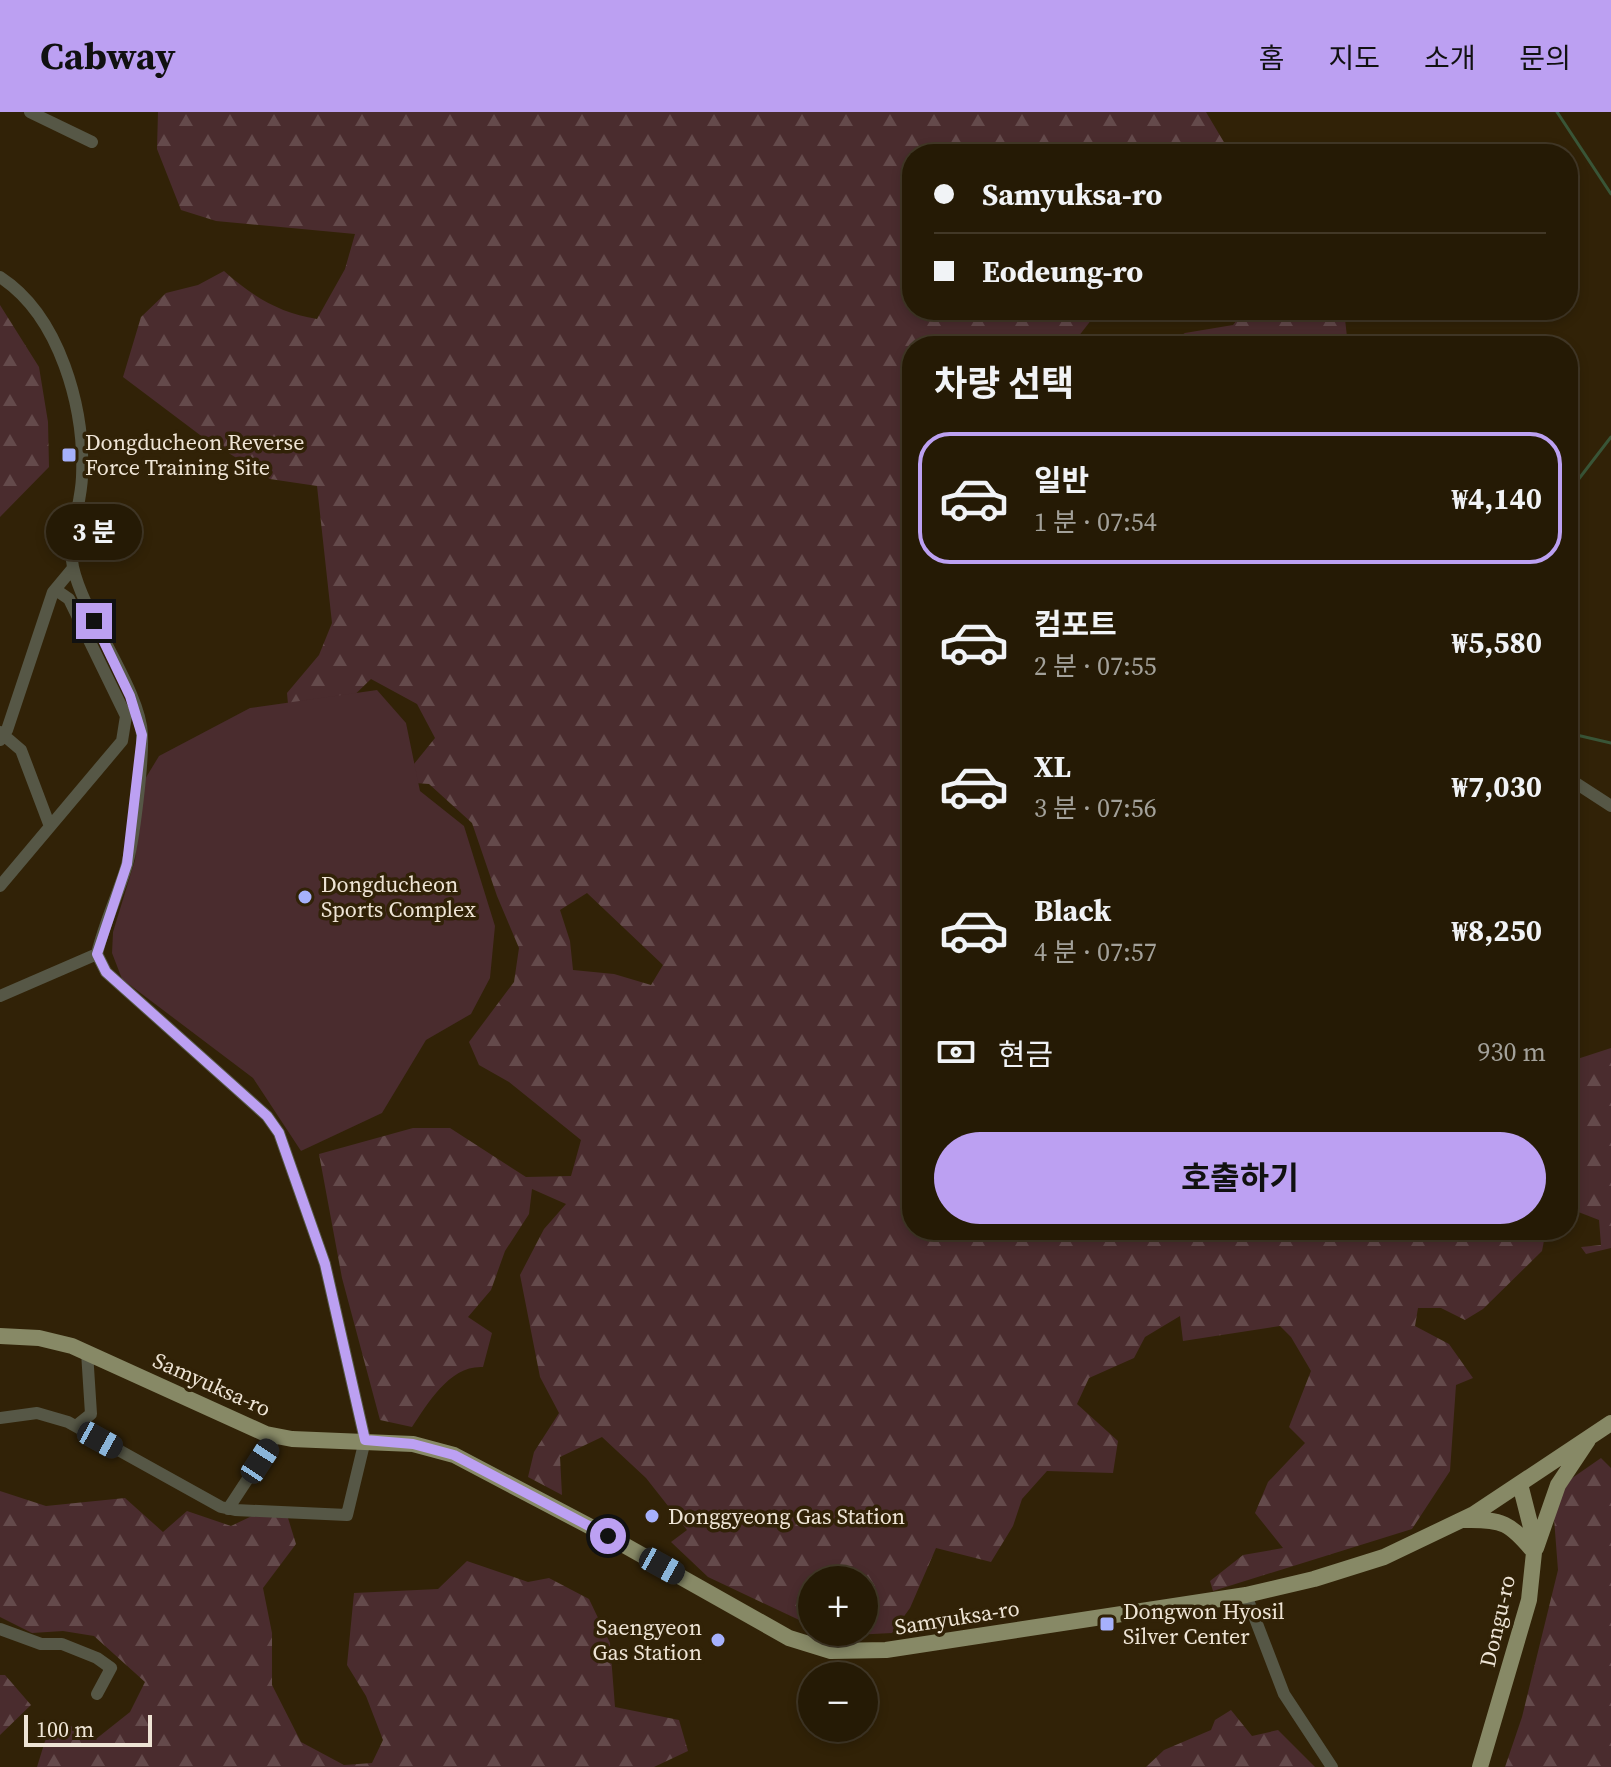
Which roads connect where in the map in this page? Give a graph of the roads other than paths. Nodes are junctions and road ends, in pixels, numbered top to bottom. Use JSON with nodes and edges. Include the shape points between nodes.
{"nodes":[{"id":1,"x":30,"y":112,"type":"edge"},
{"id":2,"x":92,"y":142,"type":"dead end"},
{"id":3,"x":0,"y":277,"type":"edge"},
{"id":4,"x":73,"y":568,"type":"junction"},
{"id":5,"x":56,"y":590,"type":"junction"},
{"id":6,"x":1,"y":736,"type":"edge"},
{"id":7,"x":1578,"y":785,"type":"edge"},
{"id":8,"x":1611,"y":806,"type":"edge"},
{"id":9,"x":49,"y":824,"type":"junction"},
{"id":10,"x":0,"y":886,"type":"edge"},
{"id":11,"x":97,"y":954,"type":"junction"},
{"id":12,"x":0,"y":996,"type":"edge"},
{"id":13,"x":0,"y":1336,"type":"edge"},
{"id":14,"x":87,"y":1352,"type":"junction"},
{"id":15,"x":0,"y":1418,"type":"edge"},
{"id":16,"x":1611,"y":1423,"type":"edge"},
{"id":17,"x":76,"y":1426,"type":"junction"},
{"id":18,"x":276,"y":1436,"type":"junction"},
{"id":19,"x":1591,"y":1436,"type":"junction"},
{"id":20,"x":365,"y":1440,"type":"junction"},
{"id":21,"x":1520,"y":1484,"type":"junction"},
{"id":22,"x":228,"y":1509,"type":"junction"},
{"id":23,"x":1461,"y":1521,"type":"junction"},
{"id":24,"x":1534,"y":1552,"type":"junction"},
{"id":25,"x":1246,"y":1595,"type":"junction"},
{"id":26,"x":0,"y":1629,"type":"edge"},
{"id":27,"x":97,"y":1694,"type":"dead end"},
{"id":28,"x":1332,"y":1767,"type":"edge"},
{"id":29,"x":1480,"y":1767,"type":"edge"}],
"edges":[{"from":1,"to":2,"type":"street"},
{"from":3,"to":4,"type":"street","via":[[16,287],[46,328],[70,379],[82,478]]},
{"from":4,"to":5,"type":"street"},
{"from":4,"to":11,"type":"street","via":[[142,735],[127,864]]},
{"from":5,"to":6,"type":"street"},
{"from":5,"to":9,"type":"street","via":[[69,599],[126,716],[126,729],[122,741]]},
{"from":6,"to":9,"type":"street","via":[[21,750]]},
{"from":7,"to":8,"type":"street"},
{"from":9,"to":10,"type":"street"},
{"from":11,"to":12,"type":"street"},
{"from":11,"to":20,"type":"street","via":[[106,972],[267,1116],[279,1133],[325,1264]]},
{"from":13,"to":14,"type":"main road","name":"Samyuksa-ro","via":[[39,1338]]},
{"from":14,"to":17,"type":"street","via":[[91,1414]]},
{"from":14,"to":18,"type":"main road","name":"Samyuksa-ro"},
{"from":15,"to":17,"type":"street","via":[[37,1413]]},
{"from":16,"to":19,"type":"main road","name":"Samyuksa-ro"},
{"from":17,"to":22,"type":"street"},
{"from":18,"to":20,"type":"main road","name":"Samyuksa-ro"},
{"from":18,"to":22,"type":"street"},
{"from":19,"to":21,"type":"main road","name":"Samyuksa-ro"},
{"from":19,"to":24,"type":"main road","via":[[1558,1485]]},
{"from":20,"to":22,"type":"street","via":[[347,1515]]},
{"from":20,"to":25,"type":"main road","name":"Samyuksa-ro","via":[[413,1444],[464,1460],[818,1649],[886,1650]]},
{"from":21,"to":23,"type":"main road","name":"Samyuksa-ro"},
{"from":21,"to":24,"type":"main road","name":"Dongu-ro"},
{"from":23,"to":24,"type":"main road","via":[[1504,1523]]},
{"from":23,"to":25,"type":"main road","name":"Samyuksa-ro","via":[[1384,1557]]},
{"from":24,"to":29,"type":"main road","name":"Dongu-ro","via":[[1529,1600]]},
{"from":25,"to":28,"type":"street","via":[[1284,1694]]},
{"from":26,"to":27,"type":"street","via":[[97,1658],[111,1668]]}]}
